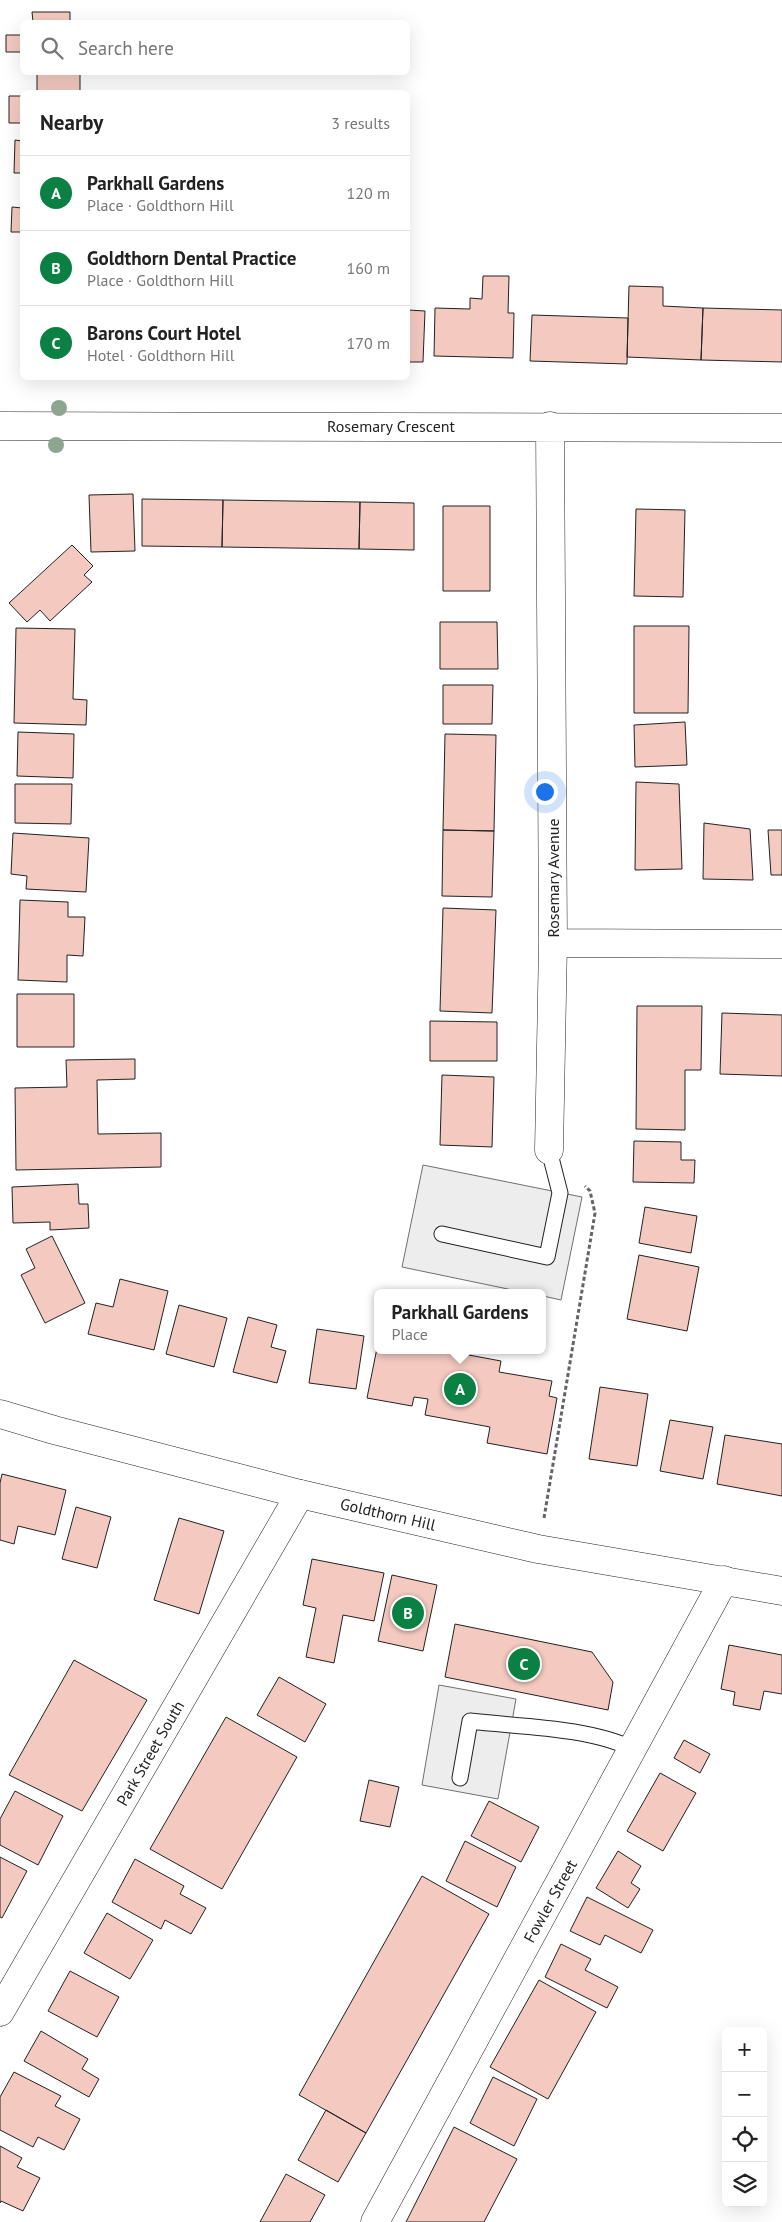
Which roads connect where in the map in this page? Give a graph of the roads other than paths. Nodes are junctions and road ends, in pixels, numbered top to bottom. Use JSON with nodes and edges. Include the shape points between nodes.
{"nodes":[{"id":1,"x":0,"y":426,"type":"edge"},
{"id":2,"x":550,"y":426,"type":"junction"},
{"id":3,"x":782,"y":428,"type":"edge"},
{"id":4,"x":553,"y":943,"type":"junction"},
{"id":5,"x":782,"y":944,"type":"edge"},
{"id":6,"x":550,"y":1150,"type":"joint"},
{"id":7,"x":442,"y":1234,"type":"dead end"},
{"id":8,"x":0,"y":1414,"type":"edge"},
{"id":9,"x":300,"y":1494,"type":"junction"},
{"id":10,"x":724,"y":1580,"type":"junction"},
{"id":11,"x":782,"y":1591,"type":"edge"},
{"id":12,"x":632,"y":1749,"type":"junction"},
{"id":13,"x":460,"y":1778,"type":"dead end"},
{"id":14,"x":0,"y":2012,"type":"edge"},
{"id":15,"x":375,"y":2222,"type":"edge"}],
"edges":[{"from":1,"to":2,"type":"street","name":"Rosemary Crescent"},
{"from":2,"to":3,"type":"street","name":"Rosemary Crescent"},
{"from":2,"to":4,"type":"street","name":"Rosemary Avenue"},
{"from":4,"to":5,"type":"street"},
{"from":4,"to":6,"type":"street","name":"Rosemary Avenue"},
{"from":6,"to":7,"type":"lane","via":[[560,1193],[547,1257]]},
{"from":8,"to":9,"type":"street","name":"Goldthorn Hill"},
{"from":9,"to":10,"type":"street","name":"Goldthorn Hill","via":[[538,1549]]},
{"from":9,"to":14,"type":"street","name":"Park Street South"},
{"from":10,"to":11,"type":"street","name":"Goldthorn Hill"},
{"from":10,"to":12,"type":"street","name":"Fowler Street"},
{"from":12,"to":13,"type":"lane","via":[[595,1735],[470,1721]]},
{"from":12,"to":15,"type":"street","name":"Fowler Street"}]}
